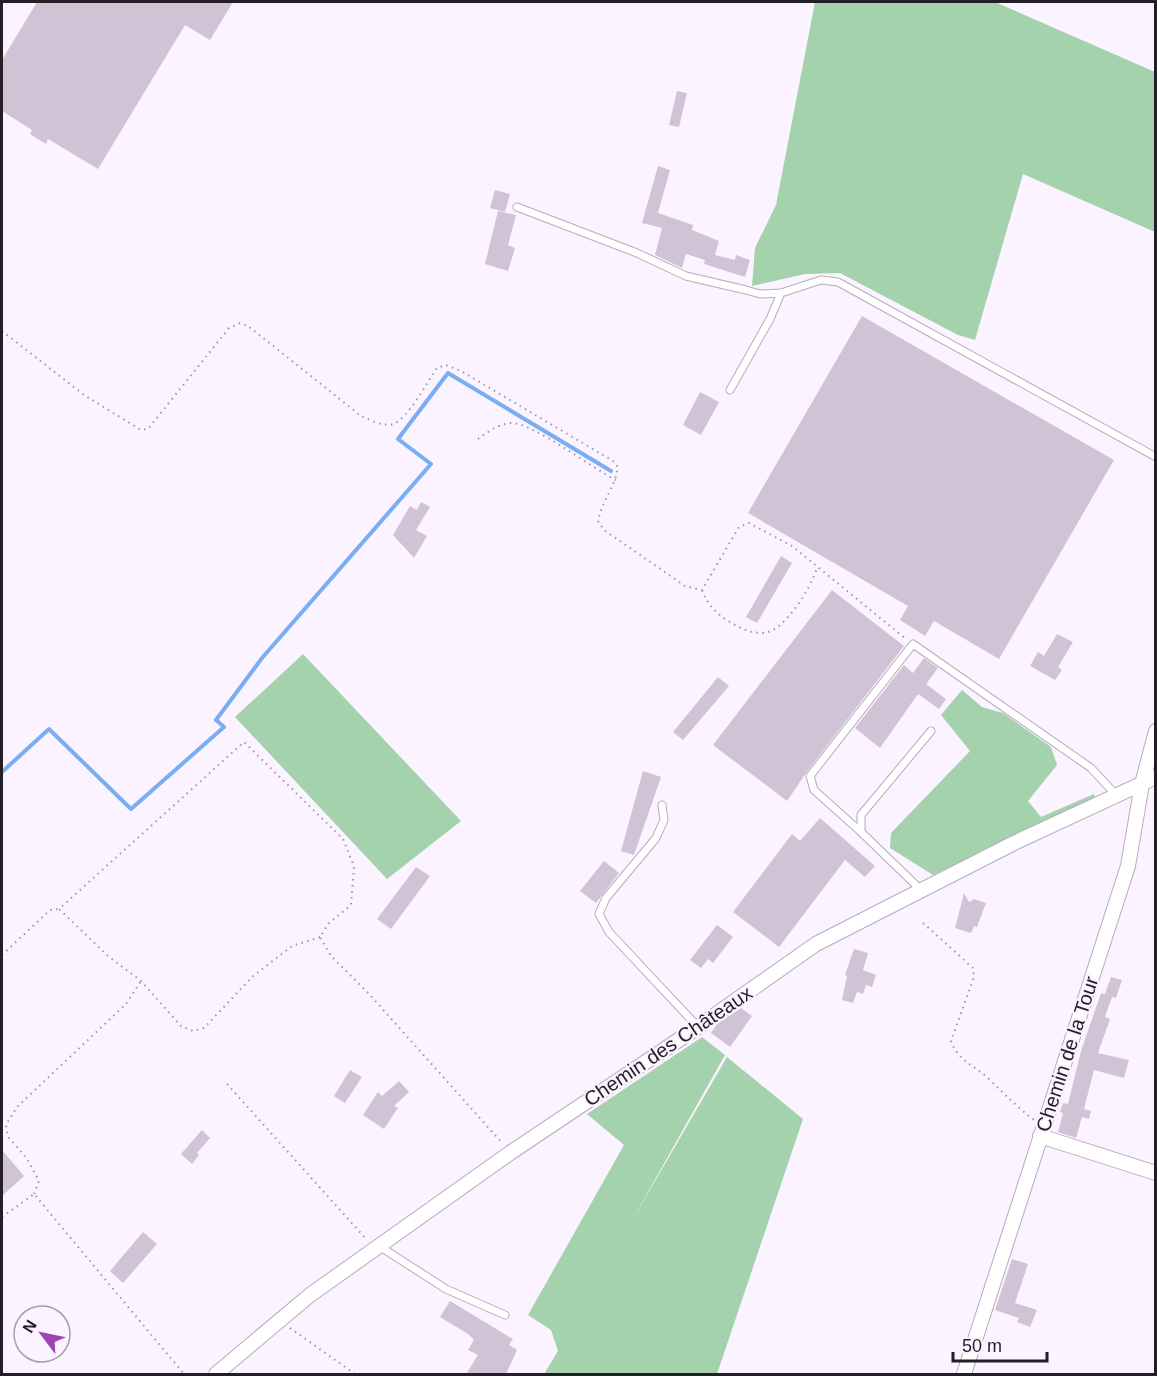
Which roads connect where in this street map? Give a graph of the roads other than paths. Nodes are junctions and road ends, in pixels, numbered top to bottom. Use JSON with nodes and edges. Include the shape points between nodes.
{"nodes":[{"id":1,"x":517,"y":207,"type":"dead end"},
{"id":2,"x":781,"y":293,"type":"junction"},
{"id":3,"x":730,"y":390,"type":"dead end"},
{"id":4,"x":1155,"y":457,"type":"edge"},
{"id":5,"x":931,"y":731,"type":"dead end"},
{"id":6,"x":1155,"y":731,"type":"edge"},
{"id":7,"x":1155,"y":777,"type":"edge"},
{"id":8,"x":1142,"y":784,"type":"junction"},
{"id":9,"x":1117,"y":796,"type":"junction"},
{"id":10,"x":662,"y":805,"type":"dead end"},
{"id":11,"x":861,"y":832,"type":"junction"},
{"id":12,"x":921,"y":890,"type":"junction"},
{"id":13,"x":698,"y":1027,"type":"junction"},
{"id":14,"x":1041,"y":1131,"type":"junction"},
{"id":15,"x":1155,"y":1173,"type":"edge"},
{"id":16,"x":377,"y":1248,"type":"junction"},
{"id":17,"x":505,"y":1315,"type":"dead end"},
{"id":18,"x":216,"y":1374,"type":"edge"},
{"id":19,"x":964,"y":1374,"type":"edge"}],
"edges":[{"from":1,"to":2,"type":"lane","via":[[686,276],[760,294]]},
{"from":2,"to":3,"type":"lane"},
{"from":2,"to":4,"type":"lane","via":[[821,280],[838,282]]},
{"from":5,"to":11,"type":"lane","via":[[861,815]]},
{"from":6,"to":8,"type":"street","name":"Chemin de la Tour"},
{"from":7,"to":8,"type":"street","name":"Chemin des Châteaux"},
{"from":8,"to":9,"type":"street","name":"Chemin des Châteaux"},
{"from":8,"to":14,"type":"street","name":"Chemin de la Tour","via":[[1128,866]]},
{"from":9,"to":11,"type":"lane","via":[[1091,768],[913,644],[810,776],[814,790]]},
{"from":9,"to":12,"type":"street","name":"Chemin des Châteaux"},
{"from":10,"to":13,"type":"lane","via":[[664,820],[656,838],[606,897],[599,914],[609,932]]},
{"from":11,"to":12,"type":"lane"},
{"from":12,"to":13,"type":"street","name":"Chemin des Châteaux","via":[[816,944]]},
{"from":13,"to":16,"type":"street","name":"Chemin des Châteaux"},
{"from":14,"to":15,"type":"street"},
{"from":14,"to":19,"type":"street","name":"Chemin de la Tour"},
{"from":16,"to":17,"type":"lane","via":[[446,1289]]},
{"from":16,"to":18,"type":"street","name":"Chemin des Châteaux"}]}
